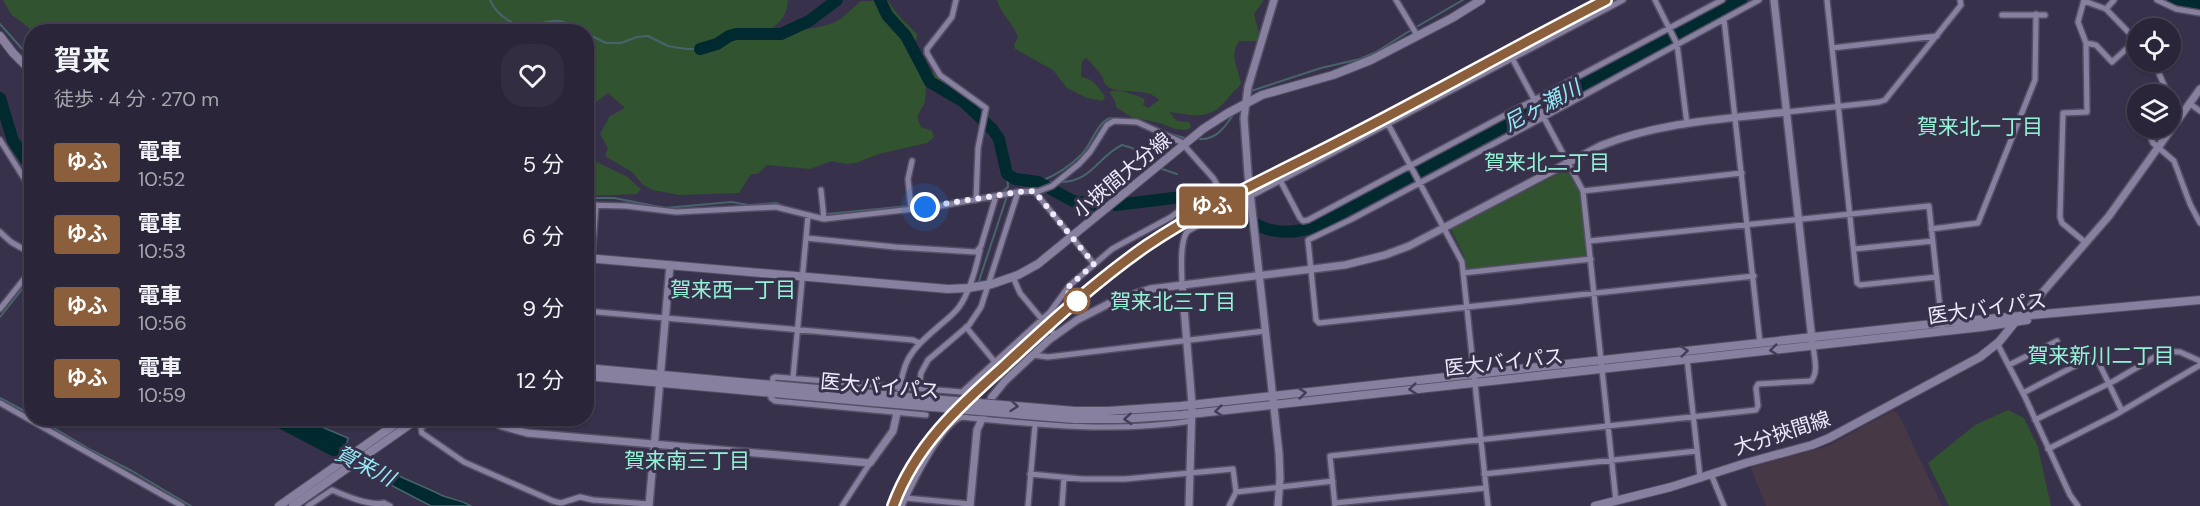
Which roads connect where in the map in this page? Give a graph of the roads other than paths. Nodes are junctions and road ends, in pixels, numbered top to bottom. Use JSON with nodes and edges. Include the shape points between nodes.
{"nodes":[{"id":1,"x":957,"y":0,"type":"edge"},
{"id":2,"x":1274,"y":0,"type":"edge"},
{"id":3,"x":1396,"y":0,"type":"edge"},
{"id":4,"x":1480,"y":0,"type":"edge"},
{"id":5,"x":1623,"y":0,"type":"edge"},
{"id":6,"x":1655,"y":0,"type":"edge"},
{"id":7,"x":1722,"y":0,"type":"edge"},
{"id":8,"x":1759,"y":0,"type":"edge"},
{"id":9,"x":1774,"y":0,"type":"edge"},
{"id":10,"x":1827,"y":0,"type":"edge"},
{"id":11,"x":1960,"y":0,"type":"edge"},
{"id":12,"x":2084,"y":0,"type":"edge"},
{"id":13,"x":2114,"y":0,"type":"edge"},
{"id":14,"x":2157,"y":0,"type":"edge"},
{"id":15,"x":2106,"y":9,"type":"junction"},
{"id":16,"x":2200,"y":13,"type":"edge"},
{"id":17,"x":2036,"y":14,"type":"junction"},
{"id":18,"x":2002,"y":15,"type":"dead end"},
{"id":19,"x":2045,"y":15,"type":"dead end"},
{"id":20,"x":1724,"y":19,"type":"junction"},
{"id":21,"x":1670,"y":29,"type":"junction"},
{"id":22,"x":2127,"y":31,"type":"edge"},
{"id":23,"x":1417,"y":35,"type":"junction"},
{"id":24,"x":0,"y":36,"type":"edge"},
{"id":25,"x":1937,"y":36,"type":"junction"},
{"id":26,"x":2086,"y":43,"type":"junction"},
{"id":27,"x":1677,"y":44,"type":"junction"},
{"id":28,"x":1832,"y":48,"type":"junction"},
{"id":29,"x":2127,"y":49,"type":"edge"},
{"id":30,"x":1512,"y":58,"type":"junction"},
{"id":31,"x":24,"y":64,"type":"edge"},
{"id":32,"x":2200,"y":89,"type":"edge"},
{"id":33,"x":1535,"y":100,"type":"junction"},
{"id":34,"x":2189,"y":103,"type":"junction"},
{"id":35,"x":1245,"y":104,"type":"junction"},
{"id":36,"x":1838,"y":107,"type":"junction"},
{"id":37,"x":2200,"y":111,"type":"edge"},
{"id":38,"x":1787,"y":112,"type":"junction"},
{"id":39,"x":2181,"y":115,"type":"edge"},
{"id":40,"x":1544,"y":117,"type":"junction"},
{"id":41,"x":1736,"y":118,"type":"junction"},
{"id":42,"x":1388,"y":124,"type":"junction"},
{"id":43,"x":1687,"y":124,"type":"junction"},
{"id":44,"x":2150,"y":138,"type":"edge"},
{"id":45,"x":2165,"y":138,"type":"edge"},
{"id":46,"x":0,"y":140,"type":"edge"},
{"id":47,"x":1185,"y":144,"type":"junction"},
{"id":48,"x":2158,"y":148,"type":"junction"},
{"id":49,"x":912,"y":161,"type":"dead end"},
{"id":50,"x":1568,"y":162,"type":"junction"},
{"id":51,"x":1411,"y":166,"type":"junction"},
{"id":52,"x":1742,"y":173,"type":"junction"},
{"id":53,"x":24,"y":178,"type":"edge"},
{"id":54,"x":1281,"y":180,"type":"junction"},
{"id":55,"x":1420,"y":182,"type":"junction"},
{"id":56,"x":821,"y":190,"type":"dead end"},
{"id":57,"x":1034,"y":191,"type":"junction"},
{"id":58,"x":1583,"y":191,"type":"junction"},
{"id":59,"x":1015,"y":192,"type":"junction"},
{"id":60,"x":996,"y":196,"type":"junction"},
{"id":61,"x":1250,"y":196,"type":"junction"},
{"id":62,"x":976,"y":200,"type":"junction"},
{"id":63,"x":596,"y":205,"type":"joint"},
{"id":64,"x":911,"y":208,"type":"junction"},
{"id":65,"x":1850,"y":214,"type":"junction"},
{"id":66,"x":808,"y":216,"type":"junction"},
{"id":67,"x":824,"y":219,"type":"junction"},
{"id":68,"x":1799,"y":219,"type":"junction"},
{"id":69,"x":594,"y":220,"type":"edge"},
{"id":70,"x":2200,"y":223,"type":"edge"},
{"id":71,"x":1748,"y":224,"type":"junction"},
{"id":72,"x":1445,"y":227,"type":"junction"},
{"id":73,"x":1931,"y":229,"type":"junction"},
{"id":74,"x":0,"y":232,"type":"edge"},
{"id":75,"x":1073,"y":237,"type":"junction"},
{"id":76,"x":806,"y":238,"type":"junction"},
{"id":77,"x":1589,"y":241,"type":"junction"},
{"id":78,"x":1933,"y":241,"type":"junction"},
{"id":79,"x":2086,"y":243,"type":"junction"},
{"id":80,"x":24,"y":249,"type":"edge"},
{"id":81,"x":980,"y":249,"type":"junction"},
{"id":82,"x":1854,"y":249,"type":"junction"},
{"id":83,"x":594,"y":258,"type":"edge"},
{"id":84,"x":1591,"y":259,"type":"junction"},
{"id":85,"x":1094,"y":264,"type":"junction"},
{"id":86,"x":670,"y":265,"type":"junction"},
{"id":87,"x":1311,"y":269,"type":"junction"},
{"id":88,"x":1463,"y":273,"type":"junction"},
{"id":89,"x":1259,"y":275,"type":"junction"},
{"id":90,"x":1754,"y":276,"type":"junction"},
{"id":91,"x":802,"y":277,"type":"junction"},
{"id":92,"x":1013,"y":277,"type":"junction"},
{"id":93,"x":1937,"y":277,"type":"junction"},
{"id":94,"x":24,"y":279,"type":"edge"},
{"id":95,"x":1182,"y":284,"type":"junction"},
{"id":96,"x":989,"y":285,"type":"junction"},
{"id":97,"x":974,"y":288,"type":"junction"},
{"id":98,"x":1594,"y":293,"type":"junction"},
{"id":99,"x":2200,"y":300,"type":"edge"},
{"id":100,"x":1467,"y":307,"type":"junction"},
{"id":101,"x":0,"y":309,"type":"edge"},
{"id":102,"x":594,"y":312,"type":"edge"},
{"id":103,"x":666,"y":318,"type":"junction"},
{"id":104,"x":1042,"y":319,"type":"junction"},
{"id":105,"x":2019,"y":319,"type":"junction"},
{"id":106,"x":966,"y":327,"type":"junction"},
{"id":107,"x":1942,"y":327,"type":"junction"},
{"id":108,"x":798,"y":330,"type":"junction"},
{"id":109,"x":1265,"y":331,"type":"junction"},
{"id":110,"x":1055,"y":335,"type":"junction"},
{"id":111,"x":1186,"y":340,"type":"junction"},
{"id":112,"x":1812,"y":341,"type":"junction"},
{"id":113,"x":2057,"y":341,"type":"dead end"},
{"id":114,"x":919,"y":343,"type":"junction"},
{"id":115,"x":1760,"y":343,"type":"junction"},
{"id":116,"x":1997,"y":344,"type":"junction"},
{"id":117,"x":1033,"y":355,"type":"junction"},
{"id":118,"x":1687,"y":359,"type":"junction"},
{"id":119,"x":995,"y":362,"type":"junction"},
{"id":120,"x":2200,"y":363,"type":"edge"},
{"id":121,"x":1602,"y":364,"type":"junction"},
{"id":122,"x":2009,"y":365,"type":"junction"},
{"id":123,"x":594,"y":369,"type":"edge"},
{"id":124,"x":594,"y":376,"type":"edge"},
{"id":125,"x":793,"y":378,"type":"junction"},
{"id":126,"x":1474,"y":378,"type":"junction"},
{"id":127,"x":660,"y":379,"type":"junction"},
{"id":128,"x":2108,"y":383,"type":"junction"},
{"id":129,"x":900,"y":387,"type":"junction"},
{"id":130,"x":919,"y":388,"type":"junction"},
{"id":131,"x":772,"y":389,"type":"junction"},
{"id":132,"x":2023,"y":393,"type":"junction"},
{"id":133,"x":1273,"y":400,"type":"junction"},
{"id":134,"x":0,"y":403,"type":"edge"},
{"id":135,"x":1192,"y":404,"type":"junction"},
{"id":136,"x":2122,"y":411,"type":"junction"},
{"id":137,"x":897,"y":413,"type":"junction"},
{"id":138,"x":926,"y":415,"type":"dead end"},
{"id":139,"x":1075,"y":415,"type":"junction"},
{"id":140,"x":24,"y":417,"type":"edge"},
{"id":141,"x":1694,"y":417,"type":"junction"},
{"id":142,"x":1192,"y":418,"type":"junction"},
{"id":143,"x":980,"y":419,"type":"junction"},
{"id":144,"x":2035,"y":420,"type":"junction"},
{"id":145,"x":1035,"y":425,"type":"junction"},
{"id":146,"x":41,"y":426,"type":"edge"},
{"id":147,"x":393,"y":426,"type":"edge"},
{"id":148,"x":407,"y":426,"type":"edge"},
{"id":149,"x":423,"y":426,"type":"edge"},
{"id":150,"x":502,"y":426,"type":"edge"},
{"id":151,"x":1608,"y":426,"type":"junction"},
{"id":152,"x":1481,"y":441,"type":"junction"},
{"id":153,"x":654,"y":443,"type":"junction"},
{"id":154,"x":2048,"y":449,"type":"junction"},
{"id":155,"x":1697,"y":451,"type":"junction"},
{"id":156,"x":1612,"y":460,"type":"junction"},
{"id":157,"x":870,"y":463,"type":"junction"},
{"id":158,"x":1191,"y":472,"type":"junction"},
{"id":159,"x":1030,"y":474,"type":"junction"},
{"id":160,"x":1484,"y":474,"type":"junction"},
{"id":161,"x":1711,"y":474,"type":"junction"},
{"id":162,"x":1700,"y":477,"type":"junction"},
{"id":163,"x":1064,"y":478,"type":"junction"},
{"id":164,"x":1333,"y":481,"type":"junction"},
{"id":165,"x":1280,"y":487,"type":"junction"},
{"id":166,"x":1486,"y":488,"type":"junction"},
{"id":167,"x":1236,"y":492,"type":"junction"},
{"id":168,"x":905,"y":498,"type":"junction"},
{"id":169,"x":1616,"y":501,"type":"junction"},
{"id":170,"x":649,"y":505,"type":"edge"},
{"id":171,"x":843,"y":505,"type":"edge"},
{"id":172,"x":970,"y":505,"type":"edge"},
{"id":173,"x":1335,"y":505,"type":"edge"},
{"id":174,"x":182,"y":506,"type":"edge"},
{"id":175,"x":279,"y":506,"type":"edge"},
{"id":176,"x":292,"y":506,"type":"edge"},
{"id":177,"x":308,"y":506,"type":"edge"},
{"id":178,"x":390,"y":506,"type":"edge"},
{"id":179,"x":902,"y":506,"type":"edge"},
{"id":180,"x":1028,"y":506,"type":"edge"},
{"id":181,"x":1062,"y":506,"type":"edge"},
{"id":182,"x":1190,"y":506,"type":"edge"},
{"id":183,"x":1229,"y":506,"type":"edge"},
{"id":184,"x":1278,"y":506,"type":"edge"},
{"id":185,"x":1488,"y":506,"type":"edge"},
{"id":186,"x":1595,"y":506,"type":"edge"},
{"id":187,"x":1724,"y":506,"type":"edge"},
{"id":188,"x":2078,"y":506,"type":"edge"}],
"edges":[{"from":1,"to":62,"type":"street","via":[[952,16],[927,53],[940,75],[980,102],[985,110],[977,157]]},
{"from":2,"to":35,"type":"street"},
{"from":3,"to":23,"type":"street"},
{"from":4,"to":23,"type":"main road","name":"小挾間大分線"},
{"from":5,"to":30,"type":"street"},
{"from":6,"to":21,"type":"street"},
{"from":7,"to":21,"type":"street"},
{"from":8,"to":20,"type":"street"},
{"from":9,"to":38,"type":"street"},
{"from":10,"to":28,"type":"street"},
{"from":11,"to":25,"type":"street","via":[[1961,5]]},
{"from":12,"to":15,"type":"street"},
{"from":12,"to":26,"type":"street","via":[[2078,25]]},
{"from":13,"to":15,"type":"street"},
{"from":14,"to":16,"type":"street","via":[[2176,9]]},
{"from":15,"to":22,"type":"street"},
{"from":17,"to":18,"type":"street"},
{"from":17,"to":19,"type":"street"},
{"from":17,"to":73,"type":"street","via":[[2035,80],[1978,223]]},
{"from":20,"to":27,"type":"street"},
{"from":20,"to":41,"type":"street"},
{"from":21,"to":27,"type":"street"},
{"from":21,"to":33,"type":"street"},
{"from":23,"to":35,"type":"main road","name":"小挾間大分線","via":[[1352,68],[1270,92]]},
{"from":24,"to":31,"type":"main road"},
{"from":25,"to":28,"type":"street"},
{"from":25,"to":36,"type":"street","via":[[1887,99]]},
{"from":26,"to":29,"type":"street","via":[[2096,45],[2112,62]]},
{"from":26,"to":79,"type":"street","via":[[2086,112],[2063,113],[2061,221]]},
{"from":27,"to":40,"type":"street"},
{"from":27,"to":43,"type":"street"},
{"from":28,"to":36,"type":"street"},
{"from":30,"to":33,"type":"street"},
{"from":30,"to":42,"type":"street"},
{"from":32,"to":34,"type":"street"},
{"from":33,"to":40,"type":"street"},
{"from":33,"to":51,"type":"street"},
{"from":34,"to":37,"type":"street"},
{"from":34,"to":39,"type":"street"},
{"from":35,"to":47,"type":"main road","name":"小挾間大分線"},
{"from":35,"to":61,"type":"street"},
{"from":36,"to":38,"type":"street"},
{"from":36,"to":65,"type":"street"},
{"from":38,"to":41,"type":"street"},
{"from":38,"to":68,"type":"street"},
{"from":40,"to":50,"type":"street"},
{"from":40,"to":55,"type":"street"},
{"from":41,"to":43,"type":"street"},
{"from":41,"to":52,"type":"street"},
{"from":42,"to":51,"type":"street"},
{"from":42,"to":54,"type":"street"},
{"from":43,"to":50,"type":"street","via":[[1627,136]]},
{"from":44,"to":48,"type":"street"},
{"from":45,"to":48,"type":"street"},
{"from":46,"to":53,"type":"street"},
{"from":47,"to":57,"type":"street","via":[[1137,122],[1111,122],[1088,155],[1046,189]]},
{"from":47,"to":75,"type":"main road","name":"小挾間大分線"},
{"from":47,"to":85,"type":"street","via":[[1214,179],[1216,189],[1115,247]]},
{"from":48,"to":70,"type":"street","via":[[2176,165]]},
{"from":48,"to":79,"type":"street"},
{"from":49,"to":64,"type":"street","via":[[908,179]]},
{"from":50,"to":58,"type":"street"},
{"from":50,"to":72,"type":"street"},
{"from":51,"to":54,"type":"street","via":[[1305,221]]},
{"from":51,"to":55,"type":"street"},
{"from":52,"to":58,"type":"street"},
{"from":52,"to":71,"type":"street"},
{"from":54,"to":61,"type":"street"},
{"from":55,"to":72,"type":"street"},
{"from":55,"to":87,"type":"street","via":[[1309,239]]},
{"from":56,"to":67,"type":"street"},
{"from":57,"to":59,"type":"street"},
{"from":57,"to":75,"type":"street"},
{"from":58,"to":77,"type":"street"},
{"from":59,"to":60,"type":"street"},
{"from":59,"to":96,"type":"street"},
{"from":60,"to":62,"type":"street"},
{"from":60,"to":81,"type":"street"},
{"from":61,"to":89,"type":"street"},
{"from":61,"to":95,"type":"street","via":[[1185,235]]},
{"from":62,"to":64,"type":"street"},
{"from":63,"to":66,"type":"street","via":[[676,212],[776,207]]},
{"from":63,"to":69,"type":"street"},
{"from":64,"to":67,"type":"street"},
{"from":65,"to":68,"type":"street"},
{"from":65,"to":73,"type":"street","via":[[1929,206]]},
{"from":65,"to":82,"type":"street"},
{"from":66,"to":67,"type":"street"},
{"from":66,"to":76,"type":"street"},
{"from":68,"to":71,"type":"street"},
{"from":68,"to":112,"type":"street"},
{"from":71,"to":77,"type":"street"},
{"from":71,"to":90,"type":"street"},
{"from":72,"to":87,"type":"street","via":[[1385,255]]},
{"from":72,"to":88,"type":"street","via":[[1460,255]]},
{"from":73,"to":78,"type":"street"},
{"from":74,"to":80,"type":"street"},
{"from":75,"to":85,"type":"street"},
{"from":75,"to":92,"type":"main road","name":"小挾間大分線","via":[[1038,264]]},
{"from":76,"to":81,"type":"street","via":[[974,252]]},
{"from":76,"to":91,"type":"street"},
{"from":77,"to":84,"type":"street"},
{"from":78,"to":82,"type":"street"},
{"from":78,"to":93,"type":"street"},
{"from":79,"to":105,"type":"street"},
{"from":81,"to":97,"type":"street"},
{"from":82,"to":93,"type":"street","via":[[1860,285]]},
{"from":83,"to":86,"type":"main road","name":"小挾間大分線"},
{"from":84,"to":88,"type":"street"},
{"from":84,"to":98,"type":"street"},
{"from":85,"to":104,"type":"street","via":[[1065,290]]},
{"from":86,"to":91,"type":"main road","name":"小挾間大分線"},
{"from":86,"to":103,"type":"street"},
{"from":87,"to":89,"type":"street"},
{"from":87,"to":100,"type":"street","via":[[1319,323]]},
{"from":88,"to":100,"type":"street"},
{"from":89,"to":95,"type":"street"},
{"from":89,"to":109,"type":"street"},
{"from":90,"to":98,"type":"street"},
{"from":90,"to":115,"type":"street"},
{"from":91,"to":97,"type":"main road","name":"小挾間大分線"},
{"from":91,"to":108,"type":"street"},
{"from":92,"to":96,"type":"main road","name":"小挾間大分線"},
{"from":92,"to":104,"type":"street","via":[[1020,293]]},
{"from":93,"to":107,"type":"street"},
{"from":94,"to":101,"type":"street"},
{"from":95,"to":110,"type":"street","via":[[1114,301]]},
{"from":95,"to":111,"type":"street"},
{"from":96,"to":97,"type":"main road","name":"小挾間大分線"},
{"from":96,"to":106,"type":"street","via":[[979,312]]},
{"from":97,"to":114,"type":"street","via":[[957,310]]},
{"from":98,"to":100,"type":"street"},
{"from":98,"to":121,"type":"street"},
{"from":99,"to":105,"type":"main road","name":"医大バイパス"},
{"from":100,"to":126,"type":"street"},
{"from":102,"to":103,"type":"street"},
{"from":103,"to":108,"type":"street"},
{"from":103,"to":127,"type":"street"},
{"from":104,"to":110,"type":"street"},
{"from":104,"to":119,"type":"street"},
{"from":105,"to":107,"type":"main road","name":"医大バイパス"},
{"from":105,"to":116,"type":"main road","name":"大分挾間線"},
{"from":106,"to":119,"type":"street"},
{"from":106,"to":130,"type":"street","via":[[928,360]]},
{"from":107,"to":112,"type":"main road","name":"医大バイパス"},
{"from":108,"to":114,"type":"street"},
{"from":108,"to":125,"type":"street"},
{"from":109,"to":111,"type":"street"},
{"from":109,"to":133,"type":"street"},
{"from":110,"to":117,"type":"street"},
{"from":111,"to":117,"type":"street","via":[[1048,357]]},
{"from":111,"to":135,"type":"street"},
{"from":112,"to":115,"type":"main road","name":"医大バイパス"},
{"from":112,"to":118,"type":"main road","name":"医大バイパス","one_way":true},
{"from":112,"to":141,"type":"street","via":[[1816,374],[1810,381],[1758,384],[1756,410]]},
{"from":113,"to":122,"type":"street"},
{"from":114,"to":129,"type":"street","via":[[903,367]]},
{"from":121,"to":115,"type":"main road","name":"医大バイパス","one_way":true},
{"from":116,"to":122,"type":"street"},
{"from":116,"to":161,"type":"main road","name":"大分挾間線","via":[[1973,361],[1829,438]]},
{"from":117,"to":143,"type":"street","via":[[998,388]]},
{"from":118,"to":121,"type":"main road","name":"医大バイパス"},
{"from":118,"to":141,"type":"street"},
{"from":119,"to":130,"type":"street","via":[[962,392]]},
{"from":120,"to":128,"type":"street","via":[[2180,352],[2165,351]]},
{"from":120,"to":136,"type":"street"},
{"from":121,"to":126,"type":"main road","name":"医大バイパス"},
{"from":121,"to":151,"type":"street"},
{"from":122,"to":132,"type":"street"},
{"from":123,"to":127,"type":"main road","name":"医大バイパス"},
{"from":124,"to":127,"type":"main road","name":"医大バイパス"},
{"from":125,"to":129,"type":"street"},
{"from":125,"to":131,"type":"street","via":[[774,377]]},
{"from":126,"to":133,"type":"main road","name":"医大バイパス"},
{"from":126,"to":152,"type":"street"},
{"from":127,"to":131,"type":"main road","name":"医大バイパス"},
{"from":127,"to":153,"type":"street"},
{"from":128,"to":132,"type":"street","via":[[2094,357]]},
{"from":128,"to":136,"type":"street"},
{"from":128,"to":144,"type":"street"},
{"from":129,"to":130,"type":"street"},
{"from":129,"to":137,"type":"street"},
{"from":131,"to":137,"type":"street","via":[[775,401]]},
{"from":131,"to":139,"type":"main road","name":"医大バイパス","bridge":true},
{"from":132,"to":144,"type":"street"},
{"from":133,"to":135,"type":"main road","name":"医大バイパス"},
{"from":133,"to":142,"type":"main road","name":"医大バイパス","one_way":true},
{"from":133,"to":165,"type":"street"},
{"from":134,"to":140,"type":"street"},
{"from":135,"to":139,"type":"main road","name":"医大バイパス"},
{"from":135,"to":142,"type":"street"},
{"from":136,"to":154,"type":"street"},
{"from":137,"to":138,"type":"street"},
{"from":137,"to":157,"type":"street","via":[[893,431]]},
{"from":142,"to":139,"type":"main road","name":"医大バイパス","one_way":true},
{"from":141,"to":151,"type":"street"},
{"from":141,"to":155,"type":"street"},
{"from":142,"to":145,"type":"street","via":[[1144,427]]},
{"from":142,"to":158,"type":"street"},
{"from":143,"to":145,"type":"street"},
{"from":143,"to":168,"type":"street","via":[[962,417],[953,422]]},
{"from":143,"to":172,"type":"street"},
{"from":144,"to":154,"type":"street"},
{"from":145,"to":159,"type":"street"},
{"from":146,"to":174,"type":"street"},
{"from":147,"to":175,"type":"main road"},
{"from":148,"to":176,"type":"main road"},
{"from":149,"to":170,"type":"street","via":[[422,433],[461,459],[553,501],[561,503],[580,497]]},
{"from":150,"to":153,"type":"street","via":[[526,433]]},
{"from":151,"to":152,"type":"street"},
{"from":151,"to":156,"type":"street"},
{"from":152,"to":160,"type":"street"},
{"from":152,"to":164,"type":"street","via":[[1330,456]]},
{"from":153,"to":157,"type":"street"},
{"from":153,"to":170,"type":"street"},
{"from":154,"to":188,"type":"street"},
{"from":155,"to":156,"type":"street"},
{"from":155,"to":162,"type":"street"},
{"from":156,"to":160,"type":"street"},
{"from":156,"to":169,"type":"street"},
{"from":157,"to":171,"type":"street"},
{"from":158,"to":163,"type":"street"},
{"from":158,"to":167,"type":"street","via":[[1233,469]]},
{"from":158,"to":182,"type":"street"},
{"from":159,"to":163,"type":"street"},
{"from":159,"to":180,"type":"street"},
{"from":160,"to":166,"type":"street"},
{"from":161,"to":162,"type":"main road","name":"大分挾間線"},
{"from":161,"to":187,"type":"street"},
{"from":162,"to":169,"type":"main road","name":"大分挾間線"},
{"from":163,"to":181,"type":"street"},
{"from":164,"to":165,"type":"street"},
{"from":164,"to":173,"type":"street"},
{"from":165,"to":167,"type":"street"},
{"from":165,"to":184,"type":"street"},
{"from":166,"to":173,"type":"street"},
{"from":166,"to":185,"type":"street"},
{"from":167,"to":183,"type":"street"},
{"from":168,"to":172,"type":"street"},
{"from":168,"to":179,"type":"street"},
{"from":169,"to":186,"type":"main road","name":"大分挾間線"},
{"from":177,"to":178,"type":"street","via":[[332,490],[367,503]]}]}
